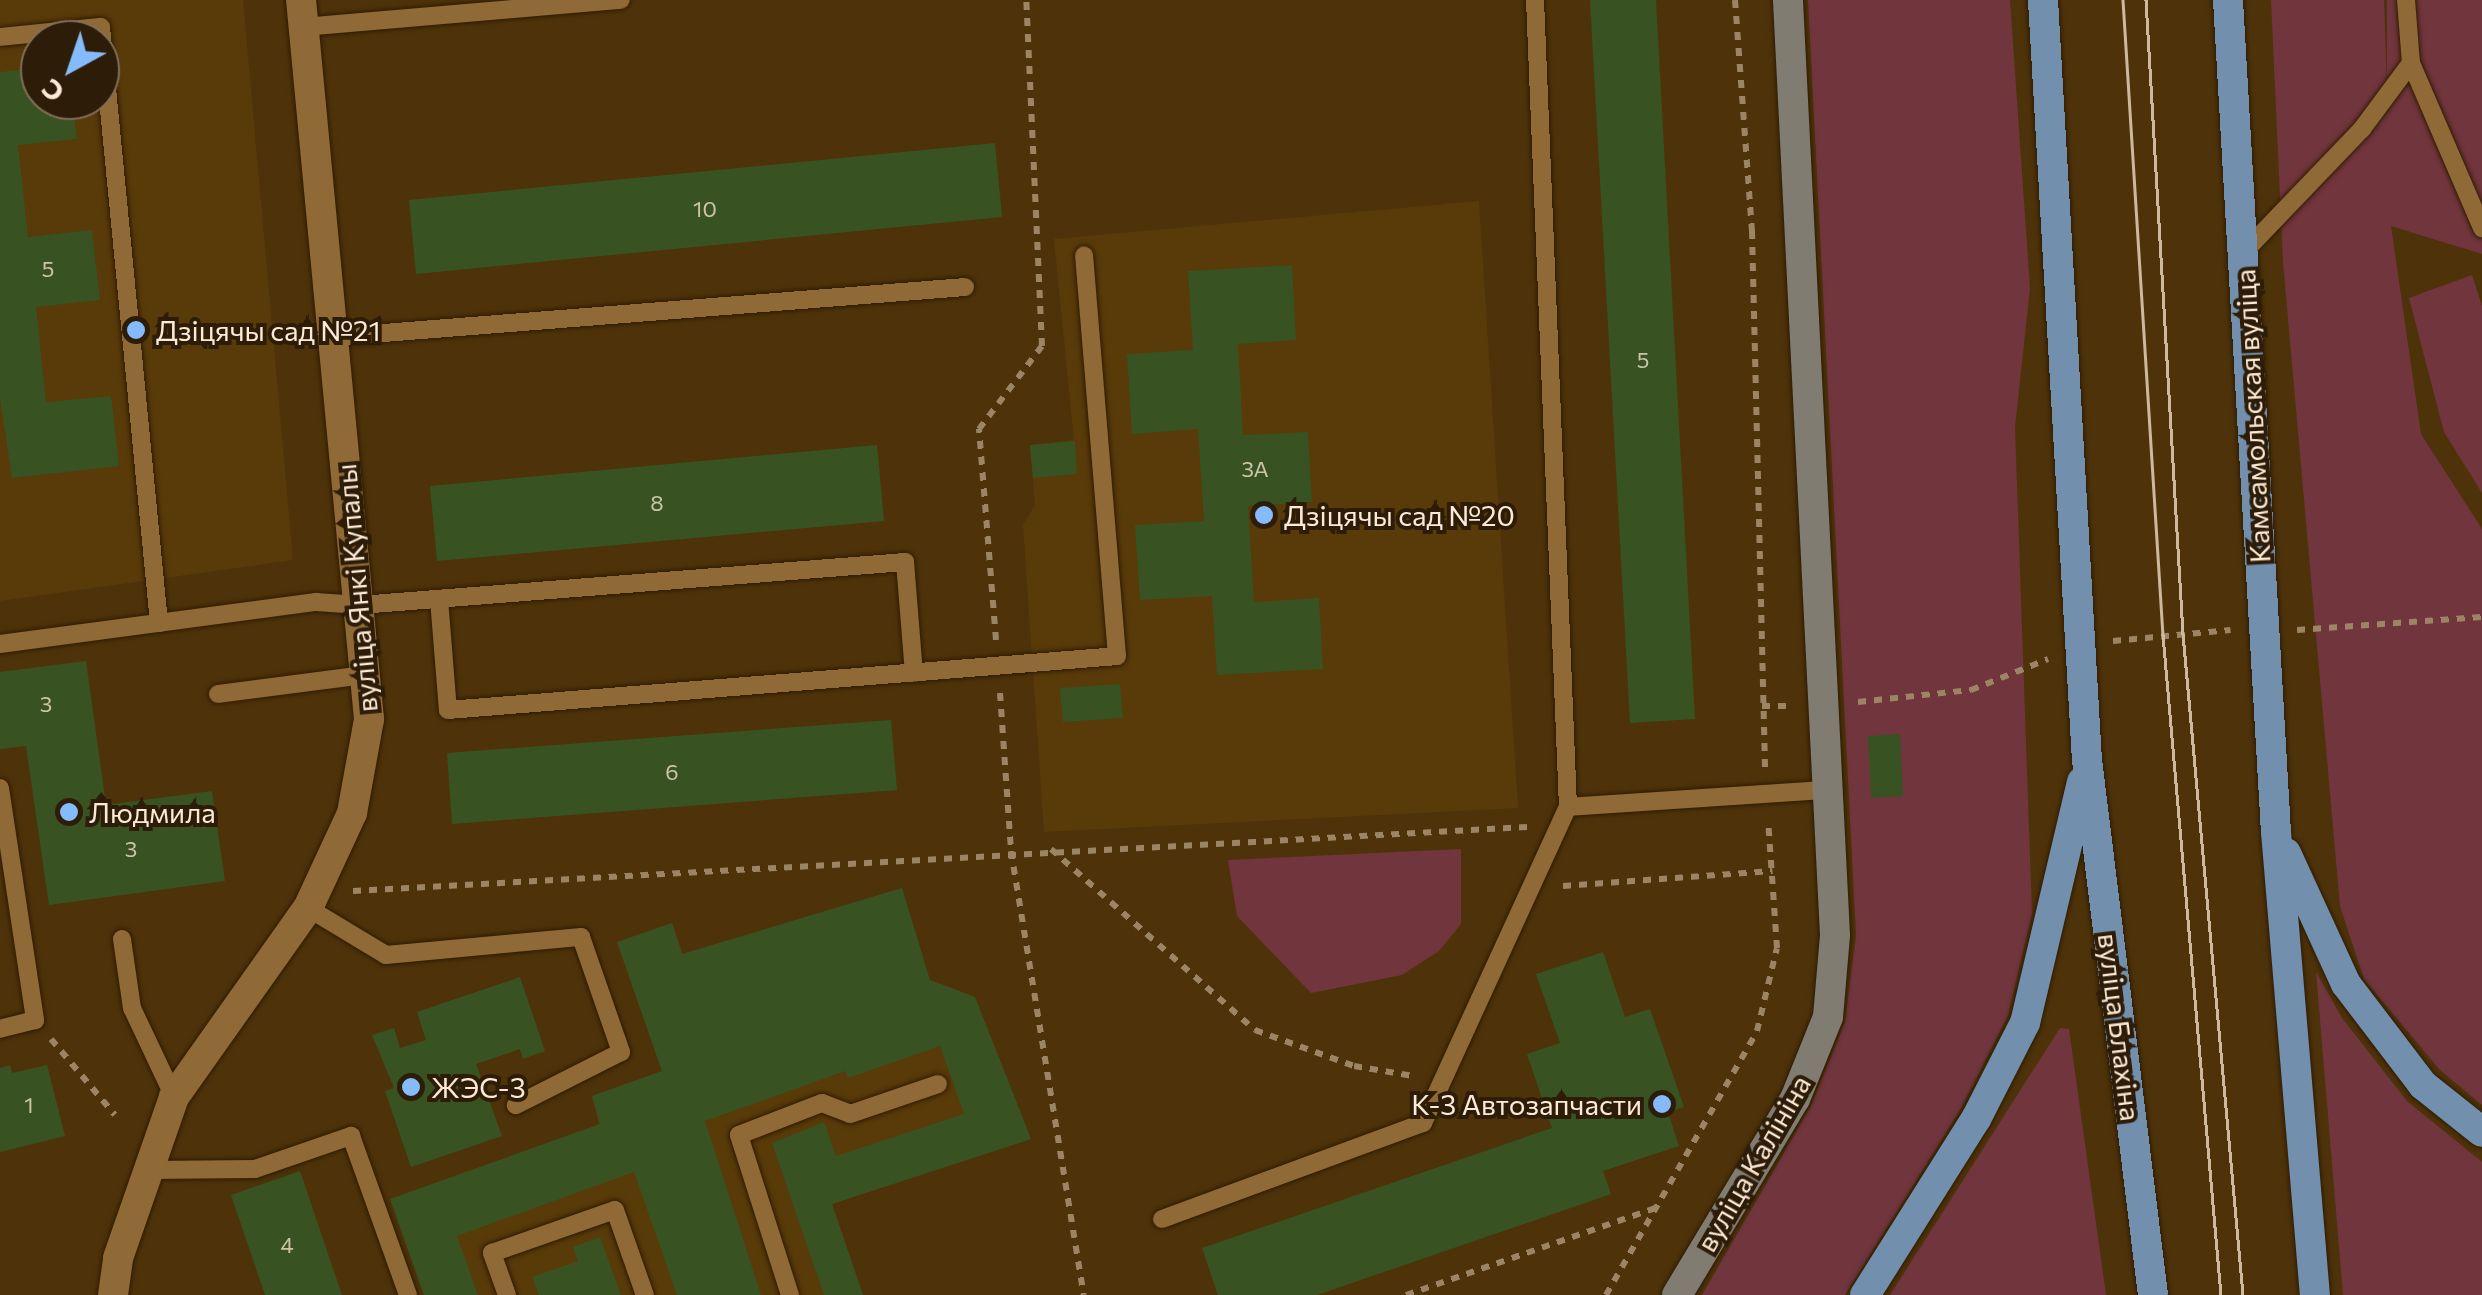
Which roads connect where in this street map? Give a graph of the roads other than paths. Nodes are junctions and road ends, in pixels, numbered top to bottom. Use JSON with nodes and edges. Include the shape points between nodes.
{"nodes":[{"id":1,"x":621,"y":0,"type":"edge"},
{"id":2,"x":1535,"y":0,"type":"edge"},
{"id":3,"x":1788,"y":0,"type":"edge"},
{"id":4,"x":2043,"y":0,"type":"edge"},
{"id":5,"x":2228,"y":0,"type":"edge"},
{"id":6,"x":2404,"y":1,"type":"edge"},
{"id":7,"x":302,"y":14,"type":"edge"},
{"id":8,"x":0,"y":37,"type":"edge"},
{"id":9,"x":2410,"y":63,"type":"junction"},
{"id":10,"x":2482,"y":228,"type":"edge"},
{"id":11,"x":2243,"y":254,"type":"junction"},
{"id":12,"x":1084,"y":255,"type":"dead end"},
{"id":13,"x":965,"y":286,"type":"dead end"},
{"id":14,"x":333,"y":336,"type":"junction"},
{"id":15,"x":438,"y":598,"type":"junction"},
{"id":16,"x":360,"y":605,"type":"junction"},
{"id":17,"x":160,"y":623,"type":"junction"},
{"id":18,"x":0,"y":644,"type":"edge"},
{"id":19,"x":914,"y":672,"type":"junction"},
{"id":20,"x":365,"y":675,"type":"junction"},
{"id":21,"x":218,"y":694,"type":"dead end"},
{"id":22,"x":2087,"y":760,"type":"junction"},
{"id":23,"x":0,"y":788,"type":"edge"},
{"id":24,"x":1826,"y":790,"type":"junction"},
{"id":25,"x":1568,"y":807,"type":"junction"},
{"id":26,"x":2276,"y":832,"type":"junction"},
{"id":27,"x":313,"y":897,"type":"junction"},
{"id":28,"x":122,"y":940,"type":"dead end"},
{"id":29,"x":0,"y":1029,"type":"edge"},
{"id":30,"x":938,"y":1084,"type":"dead end"},
{"id":31,"x":174,"y":1097,"type":"junction"},
{"id":32,"x":516,"y":1104,"type":"dead end"},
{"id":33,"x":2482,"y":1132,"type":"edge"},
{"id":34,"x":148,"y":1170,"type":"junction"},
{"id":35,"x":1162,"y":1218,"type":"dead end"},
{"id":36,"x":113,"y":1295,"type":"edge"},
{"id":37,"x":408,"y":1295,"type":"edge"},
{"id":38,"x":506,"y":1295,"type":"edge"},
{"id":39,"x":645,"y":1295,"type":"edge"},
{"id":40,"x":790,"y":1295,"type":"edge"},
{"id":41,"x":1677,"y":1295,"type":"edge"},
{"id":42,"x":1866,"y":1295,"type":"edge"},
{"id":43,"x":2153,"y":1295,"type":"edge"},
{"id":44,"x":2315,"y":1295,"type":"edge"}],
"edges":[{"from":1,"to":7,"type":"lane"},
{"from":2,"to":25,"type":"lane"},
{"from":3,"to":24,"type":"street"},
{"from":4,"to":22,"type":"main road"},
{"from":5,"to":11,"type":"main road","name":"Камсамольская вуліца"},
{"from":6,"to":9,"type":"lane"},
{"from":7,"to":14,"type":"street","name":"вуліца Янкі Купалы"},
{"from":8,"to":17,"type":"lane","via":[[102,26]]},
{"from":9,"to":10,"type":"lane"},
{"from":9,"to":11,"type":"lane","via":[[2362,129]]},
{"from":11,"to":26,"type":"main road","name":"Камсамольская вуліца"},
{"from":12,"to":19,"type":"lane","via":[[1118,656]]},
{"from":13,"to":14,"type":"lane"},
{"from":14,"to":16,"type":"street","name":"вуліца Янкі Купалы"},
{"from":15,"to":16,"type":"lane"},
{"from":15,"to":19,"type":"lane","via":[[905,562]]},
{"from":15,"to":19,"type":"lane","via":[[448,710]]},
{"from":16,"to":17,"type":"lane","via":[[316,602]]},
{"from":16,"to":20,"type":"street","name":"вуліца Янкі Купалы"},
{"from":17,"to":18,"type":"lane"},
{"from":20,"to":21,"type":"lane"},
{"from":20,"to":27,"type":"street","name":"вуліца Янкі Купалы","via":[[369,719],[352,813]]},
{"from":22,"to":42,"type":"main road","via":[[2025,1023],[1976,1119]]},
{"from":22,"to":43,"type":"main road","name":"вуліца Блахіна"},
{"from":23,"to":29,"type":"lane","via":[[34,1020]]},
{"from":24,"to":25,"type":"lane"},
{"from":24,"to":41,"type":"street","name":"вуліца Калініна","via":[[1835,935],[1828,1018],[1795,1099]]},
{"from":25,"to":35,"type":"lane","via":[[1423,1122]]},
{"from":26,"to":33,"type":"main road","via":[[2346,984],[2423,1085]]},
{"from":26,"to":44,"type":"main road"},
{"from":27,"to":31,"type":"street","name":"вуліца Янкі Купалы"},
{"from":27,"to":32,"type":"lane","via":[[386,955],[581,937],[621,1052]]},
{"from":28,"to":31,"type":"lane","via":[[132,1008]]},
{"from":30,"to":40,"type":"lane","via":[[850,1114],[822,1102],[739,1135]]},
{"from":31,"to":34,"type":"street","name":"вуліца Янкі Купалы"},
{"from":34,"to":36,"type":"street","name":"вуліца Янкі Купалы","via":[[118,1258]]},
{"from":34,"to":37,"type":"lane","via":[[255,1169],[351,1136]]},
{"from":38,"to":39,"type":"lane","via":[[492,1253],[614,1210]]}]}
